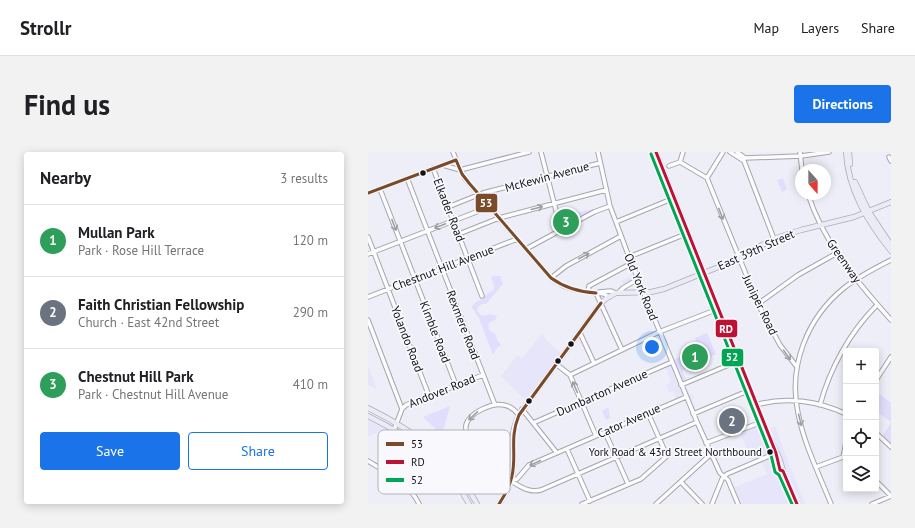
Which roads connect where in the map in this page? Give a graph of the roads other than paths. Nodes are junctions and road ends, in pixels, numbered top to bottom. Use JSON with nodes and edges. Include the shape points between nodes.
{"nodes":[{"id":1,"x":453,"y":152,"type":"edge"},
{"id":2,"x":529,"y":152,"type":"edge"},
{"id":3,"x":542,"y":152,"type":"edge"},
{"id":4,"x":598,"y":152,"type":"edge"},
{"id":5,"x":656,"y":152,"type":"edge"},
{"id":6,"x":683,"y":152,"type":"edge"},
{"id":7,"x":723,"y":152,"type":"edge"},
{"id":8,"x":730,"y":152,"type":"edge"},
{"id":9,"x":737,"y":152,"type":"edge"},
{"id":10,"x":829,"y":152,"type":"edge"},
{"id":11,"x":846,"y":152,"type":"edge"},
{"id":12,"x":849,"y":152,"type":"edge"},
{"id":13,"x":800,"y":154,"type":"edge"},
{"id":14,"x":744,"y":159,"type":"junction"},
{"id":15,"x":456,"y":160,"type":"junction"},
{"id":16,"x":680,"y":162,"type":"junction"},
{"id":17,"x":600,"y":163,"type":"junction"},
{"id":18,"x":801,"y":164,"type":"edge"},
{"id":19,"x":442,"y":165,"type":"junction"},
{"id":20,"x":670,"y":166,"type":"dead end"},
{"id":21,"x":433,"y":168,"type":"junction"},
{"id":22,"x":460,"y":170,"type":"junction"},
{"id":23,"x":548,"y":176,"type":"junction"},
{"id":24,"x":407,"y":178,"type":"junction"},
{"id":25,"x":707,"y":178,"type":"junction"},
{"id":26,"x":380,"y":189,"type":"junction"},
{"id":27,"x":606,"y":190,"type":"junction"},
{"id":28,"x":368,"y":193,"type":"edge"},
{"id":29,"x":479,"y":195,"type":"junction"},
{"id":30,"x":674,"y":198,"type":"junction"},
{"id":31,"x":810,"y":200,"type":"edge"},
{"id":32,"x":891,"y":202,"type":"edge"},
{"id":33,"x":554,"y":204,"type":"junction"},
{"id":34,"x":610,"y":206,"type":"junction"},
{"id":35,"x":448,"y":207,"type":"junction"},
{"id":36,"x":489,"y":207,"type":"junction"},
{"id":37,"x":867,"y":213,"type":"junction"},
{"id":38,"x":499,"y":218,"type":"junction"},
{"id":39,"x":454,"y":221,"type":"junction"},
{"id":40,"x":616,"y":222,"type":"junction"},
{"id":41,"x":821,"y":226,"type":"junction"},
{"id":42,"x":561,"y":230,"type":"junction"},
{"id":43,"x":427,"y":231,"type":"junction"},
{"id":44,"x":688,"y":233,"type":"junction"},
{"id":45,"x":459,"y":234,"type":"junction"},
{"id":46,"x":621,"y":236,"type":"junction"},
{"id":47,"x":368,"y":237,"type":"edge"},
{"id":48,"x":517,"y":239,"type":"junction"},
{"id":49,"x":774,"y":240,"type":"junction"},
{"id":50,"x":400,"y":242,"type":"junction"},
{"id":51,"x":891,"y":244,"type":"edge"},
{"id":52,"x":526,"y":249,"type":"junction"},
{"id":53,"x":891,"y":251,"type":"edge"},
{"id":54,"x":374,"y":252,"type":"junction"},
{"id":55,"x":837,"y":253,"type":"junction"},
{"id":56,"x":368,"y":254,"type":"edge"},
{"id":57,"x":629,"y":257,"type":"junction"},
{"id":58,"x":738,"y":258,"type":"junction"},
{"id":59,"x":468,"y":259,"type":"junction"},
{"id":60,"x":891,"y":260,"type":"edge"},
{"id":61,"x":632,"y":263,"type":"junction"},
{"id":62,"x":442,"y":269,"type":"junction"},
{"id":63,"x":704,"y":273,"type":"junction"},
{"id":64,"x":551,"y":278,"type":"junction"},
{"id":65,"x":415,"y":279,"type":"junction"},
{"id":66,"x":638,"y":279,"type":"junction"},
{"id":67,"x":856,"y":280,"type":"junction"},
{"id":68,"x":388,"y":289,"type":"junction"},
{"id":69,"x":588,"y":292,"type":"junction"},
{"id":70,"x":644,"y":292,"type":"junction"},
{"id":71,"x":596,"y":293,"type":"junction"},
{"id":72,"x":617,"y":293,"type":"junction"},
{"id":73,"x":482,"y":296,"type":"dead end"},
{"id":74,"x":368,"y":297,"type":"edge"},
{"id":75,"x":609,"y":297,"type":"junction"},
{"id":76,"x":601,"y":304,"type":"junction"},
{"id":77,"x":758,"y":304,"type":"junction"},
{"id":78,"x":877,"y":305,"type":"junction"},
{"id":79,"x":718,"y":309,"type":"junction"},
{"id":80,"x":368,"y":320,"type":"edge"},
{"id":81,"x":891,"y":320,"type":"edge"},
{"id":82,"x":369,"y":327,"type":"edge"},
{"id":83,"x":659,"y":332,"type":"junction"},
{"id":84,"x":580,"y":333,"type":"junction"},
{"id":85,"x":622,"y":350,"type":"junction"},
{"id":86,"x":891,"y":357,"type":"edge"},
{"id":87,"x":738,"y":361,"type":"junction"},
{"id":88,"x":672,"y":362,"type":"junction"},
{"id":89,"x":594,"y":363,"type":"junction"},
{"id":90,"x":556,"y":364,"type":"junction"},
{"id":91,"x":797,"y":367,"type":"junction"},
{"id":92,"x":482,"y":375,"type":"junction"},
{"id":93,"x":570,"y":375,"type":"junction"},
{"id":94,"x":879,"y":375,"type":"edge"},
{"id":95,"x":456,"y":385,"type":"junction"},
{"id":96,"x":681,"y":385,"type":"junction"},
{"id":97,"x":750,"y":390,"type":"junction"},
{"id":98,"x":429,"y":396,"type":"junction"},
{"id":99,"x":686,"y":397,"type":"junction"},
{"id":100,"x":796,"y":401,"type":"junction"},
{"id":101,"x":581,"y":402,"type":"junction"},
{"id":102,"x":494,"y":405,"type":"junction"},
{"id":103,"x":756,"y":405,"type":"junction"},
{"id":104,"x":820,"y":405,"type":"junction"},
{"id":105,"x":368,"y":408,"type":"edge"},
{"id":106,"x":402,"y":409,"type":"junction"},
{"id":107,"x":522,"y":409,"type":"junction"},
{"id":108,"x":648,"y":413,"type":"junction"},
{"id":109,"x":843,"y":413,"type":"edge"},
{"id":110,"x":693,"y":414,"type":"junction"},
{"id":111,"x":519,"y":415,"type":"junction"},
{"id":112,"x":368,"y":416,"type":"edge"},
{"id":113,"x":697,"y":422,"type":"junction"},
{"id":114,"x":762,"y":422,"type":"junction"},
{"id":115,"x":533,"y":423,"type":"junction"},
{"id":116,"x":397,"y":424,"type":"junction"},
{"id":117,"x":394,"y":430,"type":"joint"},
{"id":118,"x":405,"y":430,"type":"edge"},
{"id":119,"x":466,"y":430,"type":"edge"},
{"id":120,"x":605,"y":432,"type":"junction"},
{"id":121,"x":596,"y":436,"type":"junction"},
{"id":122,"x":879,"y":436,"type":"edge"},
{"id":123,"x":659,"y":439,"type":"junction"},
{"id":124,"x":706,"y":443,"type":"junction"},
{"id":125,"x":891,"y":447,"type":"edge"},
{"id":126,"x":567,"y":449,"type":"junction"},
{"id":127,"x":557,"y":453,"type":"junction"},
{"id":128,"x":776,"y":453,"type":"junction"},
{"id":129,"x":711,"y":454,"type":"junction"},
{"id":130,"x":616,"y":458,"type":"junction"},
{"id":131,"x":843,"y":458,"type":"edge"},
{"id":132,"x":368,"y":461,"type":"edge"},
{"id":133,"x":816,"y":467,"type":"junction"},
{"id":134,"x":378,"y":468,"type":"edge"},
{"id":135,"x":578,"y":474,"type":"junction"},
{"id":136,"x":724,"y":476,"type":"junction"},
{"id":137,"x":511,"y":481,"type":"junction"},
{"id":138,"x":681,"y":482,"type":"junction"},
{"id":139,"x":628,"y":484,"type":"junction"},
{"id":140,"x":879,"y":484,"type":"edge"},
{"id":141,"x":413,"y":494,"type":"edge"},
{"id":142,"x":464,"y":494,"type":"edge"},
{"id":143,"x":471,"y":494,"type":"edge"},
{"id":144,"x":504,"y":494,"type":"edge"},
{"id":145,"x":891,"y":496,"type":"edge"},
{"id":146,"x":590,"y":501,"type":"junction"},
{"id":147,"x":419,"y":504,"type":"edge"},
{"id":148,"x":469,"y":504,"type":"edge"},
{"id":149,"x":477,"y":504,"type":"edge"},
{"id":150,"x":499,"y":504,"type":"edge"},
{"id":151,"x":582,"y":504,"type":"edge"},
{"id":152,"x":656,"y":504,"type":"edge"},
{"id":153,"x":702,"y":504,"type":"edge"},
{"id":154,"x":712,"y":504,"type":"edge"},
{"id":155,"x":738,"y":504,"type":"edge"},
{"id":156,"x":796,"y":504,"type":"edge"},
{"id":157,"x":831,"y":504,"type":"edge"},
{"id":158,"x":872,"y":504,"type":"edge"}],
"edges":[{"from":1,"to":15,"type":"street"},
{"from":2,"to":22,"type":"street"},
{"from":3,"to":23,"type":"street"},
{"from":4,"to":17,"type":"street","name":"Old York Road"},
{"from":5,"to":30,"type":"main road"},
{"from":6,"to":16,"type":"street"},
{"from":7,"to":25,"type":"street"},
{"from":8,"to":14,"type":"street"},
{"from":9,"to":14,"type":"street"},
{"from":10,"to":13,"type":"street"},
{"from":11,"to":37,"type":"main road","via":[[852,184]]},
{"from":12,"to":37,"type":"main road","via":[[854,182]]},
{"from":13,"to":14,"type":"street"},
{"from":13,"to":18,"type":"street"},
{"from":14,"to":49,"type":"street"},
{"from":15,"to":19,"type":"street"},
{"from":15,"to":22,"type":"street"},
{"from":16,"to":20,"type":"street"},
{"from":16,"to":25,"type":"street"},
{"from":17,"to":23,"type":"street","name":"McKewin Avenue"},
{"from":17,"to":27,"type":"street","name":"Old York Road"},
{"from":19,"to":21,"type":"street"},
{"from":19,"to":22,"type":"street"},
{"from":21,"to":24,"type":"street"},
{"from":21,"to":35,"type":"street","name":"Elkader Road"},
{"from":22,"to":29,"type":"street"},
{"from":23,"to":29,"type":"street","name":"McKewin Avenue"},
{"from":23,"to":33,"type":"street"},
{"from":24,"to":26,"type":"street"},
{"from":24,"to":43,"type":"street","name":"Rexmere Road"},
{"from":25,"to":58,"type":"street","name":"Juniper Road","one_way":true},
{"from":26,"to":28,"type":"street"},
{"from":26,"to":50,"type":"street","name":"Kimble Road","one_way":true},
{"from":27,"to":33,"type":"street"},
{"from":27,"to":34,"type":"street","name":"Old York Road"},
{"from":29,"to":35,"type":"street","name":"McKewin Avenue"},
{"from":29,"to":36,"type":"street"},
{"from":30,"to":40,"type":"street"},
{"from":30,"to":44,"type":"main road"},
{"from":31,"to":41,"type":"street","name":"Greenway"},
{"from":32,"to":37,"type":"main road","name":"East 39th Street"},
{"from":38,"to":33,"type":"street","one_way":true},
{"from":33,"to":42,"type":"street"},
{"from":34,"to":40,"type":"street","name":"Old York Road"},
{"from":34,"to":42,"type":"street"},
{"from":35,"to":39,"type":"street","name":"Elkader Road"},
{"from":36,"to":38,"type":"street"},
{"from":36,"to":39,"type":"street"},
{"from":37,"to":41,"type":"main road","name":"East 39th Street"},
{"from":37,"to":51,"type":"main road"},
{"from":37,"to":53,"type":"main road"},
{"from":38,"to":45,"type":"street"},
{"from":38,"to":48,"type":"street"},
{"from":39,"to":43,"type":"street","one_way":true},
{"from":39,"to":45,"type":"street","name":"Elkader Road"},
{"from":40,"to":46,"type":"street","name":"Old York Road"},
{"from":41,"to":49,"type":"main road","name":"East 39th Street"},
{"from":41,"to":55,"type":"street","name":"Greenway"},
{"from":42,"to":52,"type":"street"},
{"from":43,"to":50,"type":"street"},
{"from":43,"to":62,"type":"street","name":"Rexmere Road"},
{"from":44,"to":57,"type":"street"},
{"from":44,"to":63,"type":"main road"},
{"from":45,"to":59,"type":"street","name":"Elkader Road"},
{"from":46,"to":57,"type":"street","name":"Old York Road"},
{"from":64,"to":46,"type":"street","one_way":true,"via":[[570,264]]},
{"from":47,"to":54,"type":"street","name":"Yolando Road"},
{"from":48,"to":52,"type":"street"},
{"from":48,"to":59,"type":"street","name":"Chestnut Hill Avenue"},
{"from":49,"to":58,"type":"main road","name":"East 39th Street"},
{"from":50,"to":54,"type":"street"},
{"from":50,"to":65,"type":"street","name":"Kimble Road"},
{"from":52,"to":64,"type":"street"},
{"from":54,"to":56,"type":"street"},
{"from":54,"to":68,"type":"street","name":"Yolando Road"},
{"from":55,"to":67,"type":"street","name":"Greenway"},
{"from":55,"to":77,"type":"street","via":[[798,275]]},
{"from":57,"to":61,"type":"street","name":"Old York Road"},
{"from":58,"to":63,"type":"main road","name":"East 39th Street"},
{"from":58,"to":77,"type":"street","name":"Juniper Road"},
{"from":59,"to":62,"type":"street","name":"Chestnut Hill Avenue"},
{"from":59,"to":73,"type":"street","name":"Elkader Road"},
{"from":60,"to":67,"type":"street"},
{"from":61,"to":66,"type":"street","name":"Old York Road"},
{"from":61,"to":69,"type":"street","via":[[589,286]]},
{"from":62,"to":65,"type":"street","name":"Chestnut Hill Avenue"},
{"from":62,"to":92,"type":"street","name":"Rexmere Road"},
{"from":63,"to":70,"type":"main road","name":"East 39th Street","via":[[661,290]]},
{"from":63,"to":79,"type":"main road"},
{"from":64,"to":69,"type":"street","via":[[567,288]]},
{"from":65,"to":68,"type":"street","name":"Chestnut Hill Avenue"},
{"from":65,"to":95,"type":"street","name":"Kimble Road"},
{"from":66,"to":70,"type":"street","name":"Old York Road"},
{"from":66,"to":72,"type":"street"},
{"from":67,"to":78,"type":"street","name":"Greenway"},
{"from":67,"to":91,"type":"street","via":[[836,295],[818,316],[806,339]]},
{"from":68,"to":74,"type":"street","name":"Chestnut Hill Avenue"},
{"from":68,"to":98,"type":"street","name":"Yolando Road"},
{"from":69,"to":71,"type":"street"},
{"from":70,"to":72,"type":"main road","name":"East 39th Street"},
{"from":70,"to":83,"type":"street","name":"Old York Road"},
{"from":71,"to":72,"type":"street"},
{"from":71,"to":75,"type":"street"},
{"from":71,"to":76,"type":"street"},
{"from":72,"to":75,"type":"main road"},
{"from":75,"to":76,"type":"main road"},
{"from":76,"to":84,"type":"main road"},
{"from":76,"to":85,"type":"street"},
{"from":77,"to":91,"type":"street","name":"Juniper Road","one_way":true,"via":[[780,345]]},
{"from":78,"to":81,"type":"street","name":"Greenway"},
{"from":78,"to":104,"type":"street","via":[[844,349]]},
{"from":79,"to":83,"type":"street"},
{"from":79,"to":87,"type":"main road"},
{"from":80,"to":82,"type":"street"},
{"from":82,"to":106,"type":"street"},
{"from":83,"to":85,"type":"street"},
{"from":83,"to":88,"type":"street","name":"Old York Road"},
{"from":84,"to":89,"type":"street"},
{"from":84,"to":90,"type":"main road"},
{"from":85,"to":89,"type":"street"},
{"from":86,"to":94,"type":"street"},
{"from":87,"to":96,"type":"street"},
{"from":87,"to":97,"type":"main road"},
{"from":88,"to":96,"type":"street","name":"Old York Road"},
{"from":88,"to":101,"type":"street","name":"Dumbarton Avenue"},
{"from":89,"to":93,"type":"street"},
{"from":90,"to":93,"type":"street"},
{"from":90,"to":107,"type":"main road"},
{"from":91,"to":100,"type":"street"},
{"from":92,"to":95,"type":"street","name":"Andover Road"},
{"from":92,"to":102,"type":"street","name":"Rexmere Road"},
{"from":101,"to":93,"type":"street","one_way":true},
{"from":95,"to":98,"type":"street","name":"Andover Road"},
{"from":96,"to":99,"type":"street","name":"Old York Road"},
{"from":97,"to":103,"type":"main road"},
{"from":97,"to":110,"type":"street"},
{"from":98,"to":106,"type":"street","name":"Andover Road"},
{"from":99,"to":108,"type":"street","name":"Cator Avenue"},
{"from":99,"to":110,"type":"street","name":"Old York Road"},
{"from":100,"to":103,"type":"street"},
{"from":100,"to":104,"type":"street"},
{"from":100,"to":133,"type":"street","one_way":true},
{"from":101,"to":115,"type":"street","name":"Dumbarton Avenue"},
{"from":101,"to":121,"type":"street"},
{"from":102,"to":111,"type":"street","via":[[507,406]]},
{"from":102,"to":119,"type":"street","one_way":true,"via":[[469,418]]},
{"from":103,"to":114,"type":"main road"},
{"from":104,"to":109,"type":"street"},
{"from":105,"to":116,"type":"main road"},
{"from":106,"to":116,"type":"street"},
{"from":107,"to":111,"type":"main road"},
{"from":107,"to":115,"type":"street"},
{"from":108,"to":120,"type":"street","name":"Cator Avenue"},
{"from":108,"to":123,"type":"street"},
{"from":110,"to":113,"type":"street","name":"Old York Road"},
{"from":111,"to":137,"type":"main road","via":[[512,436]]},
{"from":112,"to":117,"type":"main road"},
{"from":113,"to":123,"type":"street"},
{"from":113,"to":124,"type":"street","name":"Old York Road"},
{"from":114,"to":124,"type":"street"},
{"from":114,"to":128,"type":"main road"},
{"from":115,"to":127,"type":"street"},
{"from":116,"to":117,"type":"street"},
{"from":116,"to":118,"type":"main road"},
{"from":120,"to":121,"type":"street","name":"Cator Avenue"},
{"from":120,"to":130,"type":"street"},
{"from":121,"to":126,"type":"street","name":"Cator Avenue"},
{"from":122,"to":125,"type":"street"},
{"from":123,"to":130,"type":"street"},
{"from":123,"to":139,"type":"street","via":[[667,456],[644,477]]},
{"from":124,"to":129,"type":"street","name":"Old York Road"},
{"from":126,"to":127,"type":"street","name":"Cator Avenue"},
{"from":126,"to":135,"type":"street"},
{"from":127,"to":137,"type":"street","name":"Cator Avenue","one_way":true,"via":[[529,465],[517,479]]},
{"from":128,"to":136,"type":"street"},
{"from":128,"to":156,"type":"main road","via":[[780,470],[783,471]]},
{"from":129,"to":136,"type":"street","name":"Old York Road","via":[[720,474]]},
{"from":129,"to":138,"type":"street"},
{"from":130,"to":135,"type":"street"},
{"from":130,"to":139,"type":"street"},
{"from":131,"to":133,"type":"street"},
{"from":132,"to":134,"type":"street"},
{"from":133,"to":157,"type":"street"},
{"from":135,"to":137,"type":"street","via":[[538,491],[525,489]]},
{"from":135,"to":146,"type":"street"},
{"from":136,"to":154,"type":"street"},
{"from":136,"to":155,"type":"street","name":"Old York Road"},
{"from":138,"to":152,"type":"street"},
{"from":138,"to":153,"type":"street"},
{"from":139,"to":146,"type":"street"},
{"from":140,"to":145,"type":"street"},
{"from":141,"to":147,"type":"street"},
{"from":142,"to":148,"type":"main road"},
{"from":143,"to":149,"type":"main road"},
{"from":144,"to":150,"type":"main road"},
{"from":145,"to":158,"type":"street"},
{"from":146,"to":151,"type":"street"}]}
